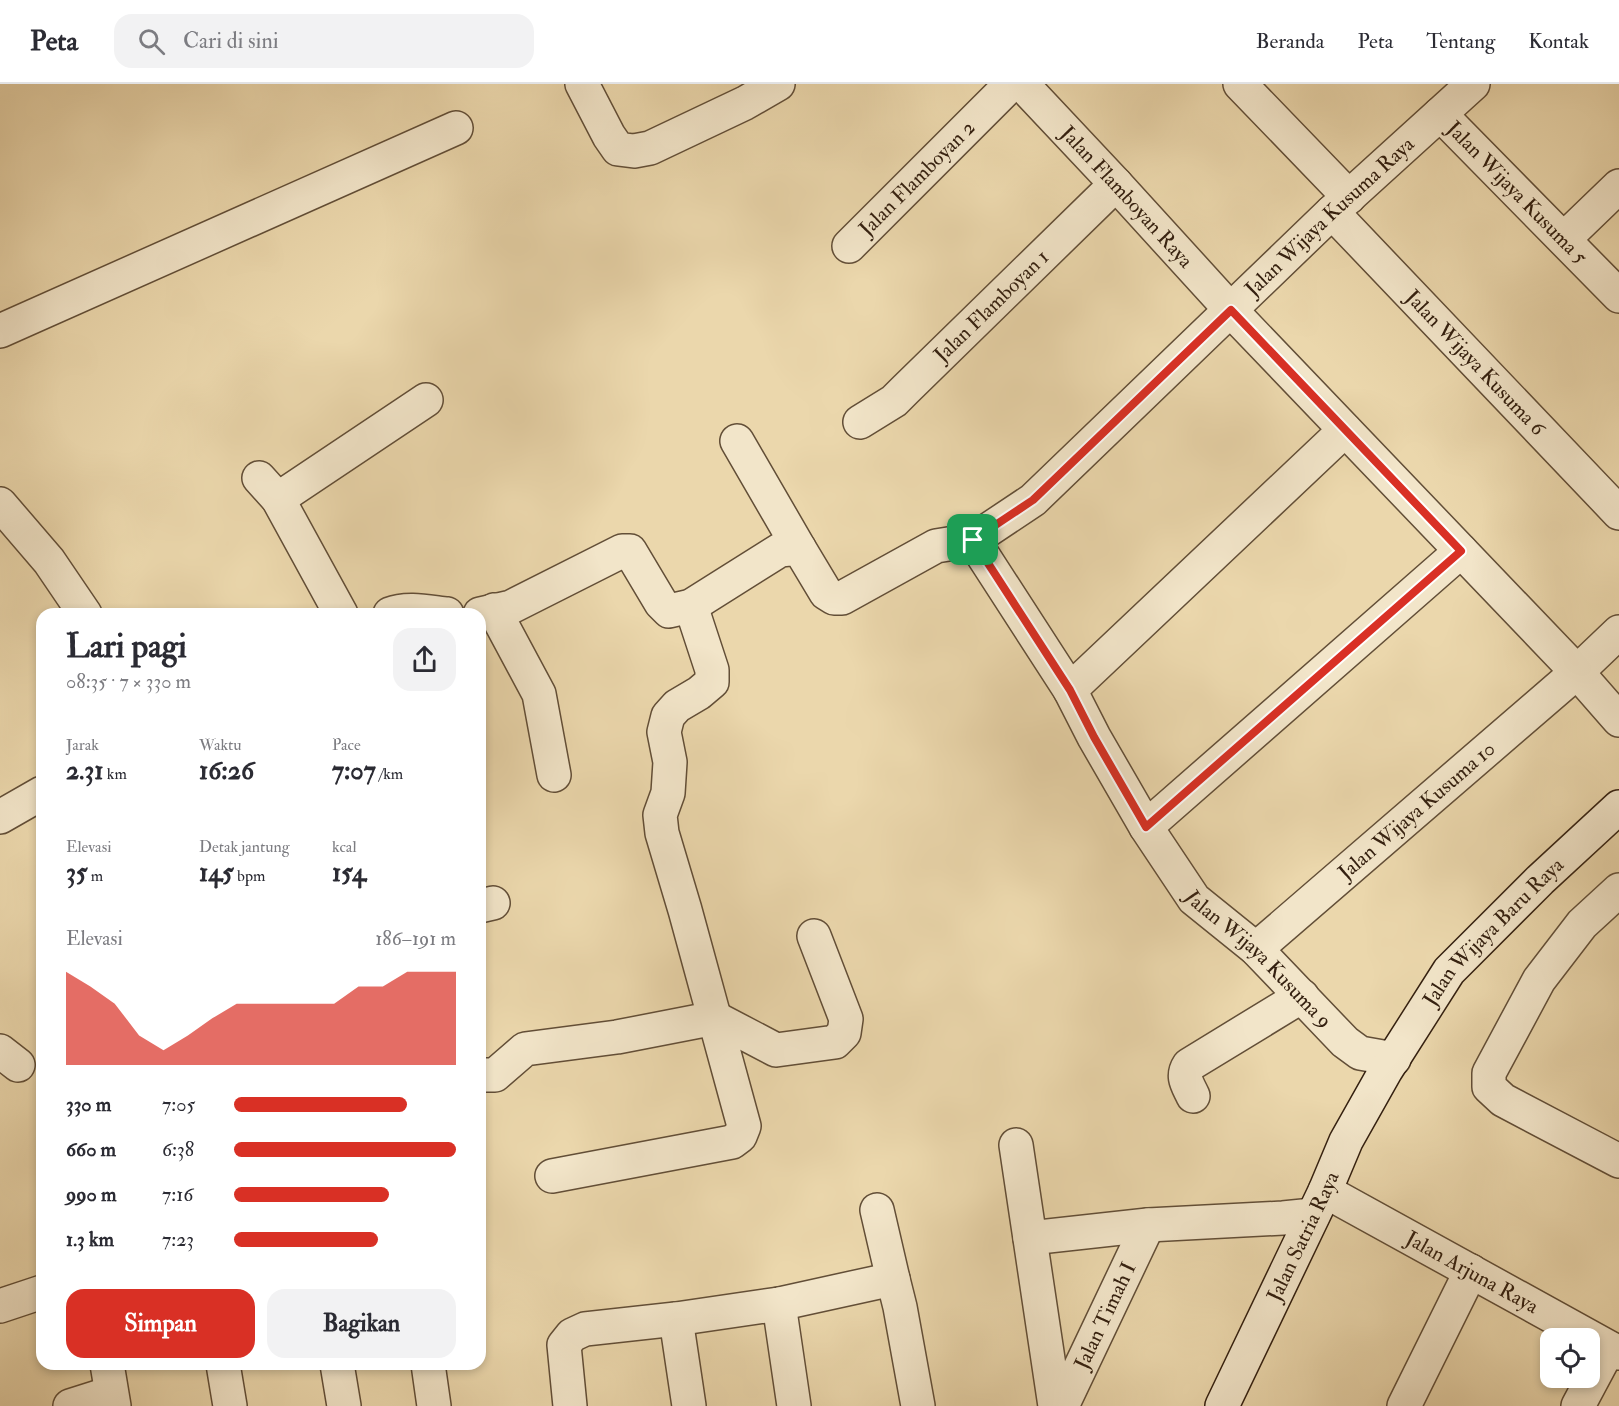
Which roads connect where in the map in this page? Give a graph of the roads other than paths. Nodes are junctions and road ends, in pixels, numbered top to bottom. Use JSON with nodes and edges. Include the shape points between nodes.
{"nodes":[{"id":1,"x":582,"y":84,"type":"edge"},
{"id":2,"x":778,"y":84,"type":"edge"},
{"id":3,"x":1011,"y":84,"type":"edge"},
{"id":4,"x":1022,"y":84,"type":"edge"},
{"id":5,"x":1240,"y":84,"type":"edge"},
{"id":6,"x":1456,"y":94,"type":"edge"},
{"id":7,"x":456,"y":128,"type":"dead end"},
{"id":8,"x":1116,"y":184,"type":"junction"},
{"id":9,"x":1619,"y":186,"type":"edge"},
{"id":10,"x":1341,"y":204,"type":"junction"},
{"id":11,"x":1563,"y":239,"type":"junction"},
{"id":12,"x":849,"y":246,"type":"dead end"},
{"id":13,"x":1619,"y":296,"type":"edge"},
{"id":14,"x":1231,"y":310,"type":"junction"},
{"id":15,"x":0,"y":331,"type":"edge"},
{"id":16,"x":426,"y":400,"type":"dead end"},
{"id":17,"x":860,"y":422,"type":"dead end"},
{"id":18,"x":1345,"y":430,"type":"junction"},
{"id":19,"x":736,"y":441,"type":"dead end"},
{"id":20,"x":0,"y":504,"type":"edge"},
{"id":21,"x":1619,"y":513,"type":"edge"},
{"id":22,"x":973,"y":540,"type":"junction"},
{"id":23,"x":799,"y":548,"type":"junction"},
{"id":24,"x":1461,"y":551,"type":"junction"},
{"id":25,"x":691,"y":606,"type":"junction"},
{"id":26,"x":81,"y":608,"type":"edge"},
{"id":27,"x":337,"y":608,"type":"edge"},
{"id":28,"x":487,"y":612,"type":"edge"},
{"id":29,"x":1619,"y":632,"type":"edge"},
{"id":30,"x":1576,"y":672,"type":"junction"},
{"id":31,"x":1070,"y":690,"type":"junction"},
{"id":32,"x":1619,"y":720,"type":"edge"},
{"id":33,"x":554,"y":775,"type":"dead end"},
{"id":34,"x":36,"y":796,"type":"edge"},
{"id":35,"x":1619,"y":807,"type":"edge"},
{"id":36,"x":0,"y":817,"type":"edge"},
{"id":37,"x":1146,"y":827,"type":"junction"},
{"id":38,"x":1619,"y":890,"type":"edge"},
{"id":39,"x":814,"y":936,"type":"dead end"},
{"id":40,"x":1256,"y":949,"type":"junction"},
{"id":41,"x":1302,"y":996,"type":"junction"},
{"id":42,"x":715,"y":1018,"type":"junction"},
{"id":43,"x":1390,"y":1064,"type":"junction"},
{"id":44,"x":486,"y":1076,"type":"edge"},
{"id":45,"x":1193,"y":1096,"type":"dead end"},
{"id":46,"x":1016,"y":1145,"type":"dead end"},
{"id":47,"x":1619,"y":1161,"type":"edge"},
{"id":48,"x":552,"y":1176,"type":"dead end"},
{"id":49,"x":1319,"y":1203,"type":"junction"},
{"id":50,"x":877,"y":1210,"type":"dead end"},
{"id":51,"x":1148,"y":1225,"type":"junction"},
{"id":52,"x":1030,"y":1238,"type":"junction"},
{"id":53,"x":1468,"y":1278,"type":"junction"},
{"id":54,"x":893,"y":1279,"type":"junction"},
{"id":55,"x":36,"y":1294,"type":"edge"},
{"id":56,"x":778,"y":1304,"type":"junction"},
{"id":57,"x":0,"y":1306,"type":"edge"},
{"id":58,"x":676,"y":1319,"type":"junction"},
{"id":59,"x":1614,"y":1350,"type":"edge"},
{"id":60,"x":224,"y":1370,"type":"edge"},
{"id":61,"x":338,"y":1370,"type":"edge"},
{"id":62,"x":429,"y":1370,"type":"edge"},
{"id":63,"x":111,"y":1387,"type":"edge"},
{"id":64,"x":70,"y":1406,"type":"edge"},
{"id":65,"x":230,"y":1406,"type":"edge"},
{"id":66,"x":344,"y":1406,"type":"edge"},
{"id":67,"x":434,"y":1406,"type":"edge"},
{"id":68,"x":570,"y":1406,"type":"edge"},
{"id":69,"x":688,"y":1406,"type":"edge"},
{"id":70,"x":794,"y":1406,"type":"edge"},
{"id":71,"x":918,"y":1406,"type":"edge"},
{"id":72,"x":1055,"y":1406,"type":"edge"},
{"id":73,"x":1062,"y":1406,"type":"edge"},
{"id":74,"x":1222,"y":1406,"type":"edge"},
{"id":75,"x":1404,"y":1406,"type":"edge"},
{"id":76,"x":1578,"y":1406,"type":"edge"}],
"edges":[{"from":1,"to":2,"type":"street","via":[[618,149],[634,151],[650,148]]},
{"from":3,"to":12,"type":"street","name":"Jalan Flamboyan 2"},
{"from":4,"to":8,"type":"street","name":"Jalan Flamboyan Raya"},
{"from":5,"to":10,"type":"street","name":"Jalan Wijaya Kusuma 6"},
{"from":6,"to":10,"type":"street","name":"Jalan Wijaya Kusuma Raya"},
{"from":6,"to":11,"type":"street","name":"Jalan Wijaya Kusuma 5"},
{"from":7,"to":15,"type":"street"},
{"from":8,"to":14,"type":"street","name":"Jalan Flamboyan Raya"},
{"from":8,"to":17,"type":"street","name":"Jalan Flamboyan 1","via":[[894,401]]},
{"from":9,"to":11,"type":"street"},
{"from":10,"to":14,"type":"street","name":"Jalan Wijaya Kusuma Raya"},
{"from":10,"to":21,"type":"street","name":"Jalan Wijaya Kusuma 6"},
{"from":11,"to":13,"type":"street","name":"Jalan Wijaya Kusuma 5"},
{"from":14,"to":18,"type":"street","name":"Jalan Flamboyan Raya"},
{"from":14,"to":22,"type":"street","name":"Jalan Wijaya Kusuma Raya","via":[[1033,500]]},
{"from":16,"to":27,"type":"street","via":[[268,489]]},
{"from":18,"to":24,"type":"street","name":"Jalan Flamboyan Raya"},
{"from":18,"to":31,"type":"street"},
{"from":19,"to":23,"type":"street"},
{"from":20,"to":26,"type":"street","via":[[49,561]]},
{"from":22,"to":23,"type":"street","via":[[936,546],[842,598],[826,593]]},
{"from":22,"to":31,"type":"street","name":"Jalan Wijaya Kusuma 9"},
{"from":23,"to":25,"type":"street","via":[[780,550]]},
{"from":24,"to":30,"type":"street","name":"Jalan Flamboyan Raya"},
{"from":24,"to":37,"type":"street"},
{"from":25,"to":28,"type":"street","via":[[669,611],[630,551],[621,550],[511,607]]},
{"from":25,"to":42,"type":"street","via":[[712,670],[712,682],[668,716],[664,732],[670,762],[669,783],[660,815]]},
{"from":28,"to":33,"type":"street","via":[[539,694]]},
{"from":29,"to":30,"type":"street","name":"Jalan Wijaya Kusuma 10"},
{"from":30,"to":32,"type":"street","name":"Jalan Flamboyan Raya"},
{"from":30,"to":40,"type":"street","name":"Jalan Wijaya Kusuma 10"},
{"from":31,"to":37,"type":"street","name":"Jalan Wijaya Kusuma 9"},
{"from":34,"to":36,"type":"street"},
{"from":35,"to":43,"type":"street","name":"Jalan Wijaya Baru Raya","via":[[1449,971]]},
{"from":37,"to":40,"type":"street","name":"Jalan Wijaya Kusuma 9","via":[[1194,899]]},
{"from":38,"to":47,"type":"street","via":[[1582,924],[1539,980],[1489,1073],[1490,1087],[1503,1100]]},
{"from":39,"to":42,"type":"street","via":[[846,1019],[844,1033],[835,1042],[776,1050]]},
{"from":40,"to":41,"type":"street","name":"Jalan Wijaya Kusuma 9"},
{"from":41,"to":43,"type":"street","name":"Jalan Wijaya Kusuma 9","via":[[1345,1042],[1360,1053]]},
{"from":41,"to":45,"type":"street","via":[[1189,1065],[1185,1079]]},
{"from":42,"to":44,"type":"street","via":[[525,1049],[495,1075]]},
{"from":42,"to":48,"type":"street","via":[[744,1126],[740,1136],[732,1142]]},
{"from":43,"to":49,"type":"street","name":"Jalan Satria Raya","via":[[1346,1141]]},
{"from":46,"to":52,"type":"street"},
{"from":49,"to":51,"type":"street","via":[[1282,1218]]},
{"from":49,"to":53,"type":"street","name":"Jalan Arjuna Raya"},
{"from":49,"to":74,"type":"street","name":"Jalan Satria Raya"},
{"from":50,"to":54,"type":"street"},
{"from":51,"to":52,"type":"street"},
{"from":51,"to":73,"type":"street","name":"Jalan Timah I"},
{"from":52,"to":72,"type":"street"},
{"from":53,"to":59,"type":"street","name":"Jalan Arjuna Raya"},
{"from":53,"to":75,"type":"street"},
{"from":54,"to":56,"type":"street"},
{"from":54,"to":71,"type":"street"},
{"from":55,"to":57,"type":"street"},
{"from":56,"to":58,"type":"street"},
{"from":56,"to":70,"type":"street"},
{"from":58,"to":68,"type":"street","via":[[585,1329],[572,1335],[564,1345]]},
{"from":58,"to":69,"type":"street"},
{"from":59,"to":76,"type":"street"},
{"from":60,"to":65,"type":"street"},
{"from":61,"to":66,"type":"street"},
{"from":62,"to":67,"type":"street"},
{"from":63,"to":64,"type":"street"}]}
